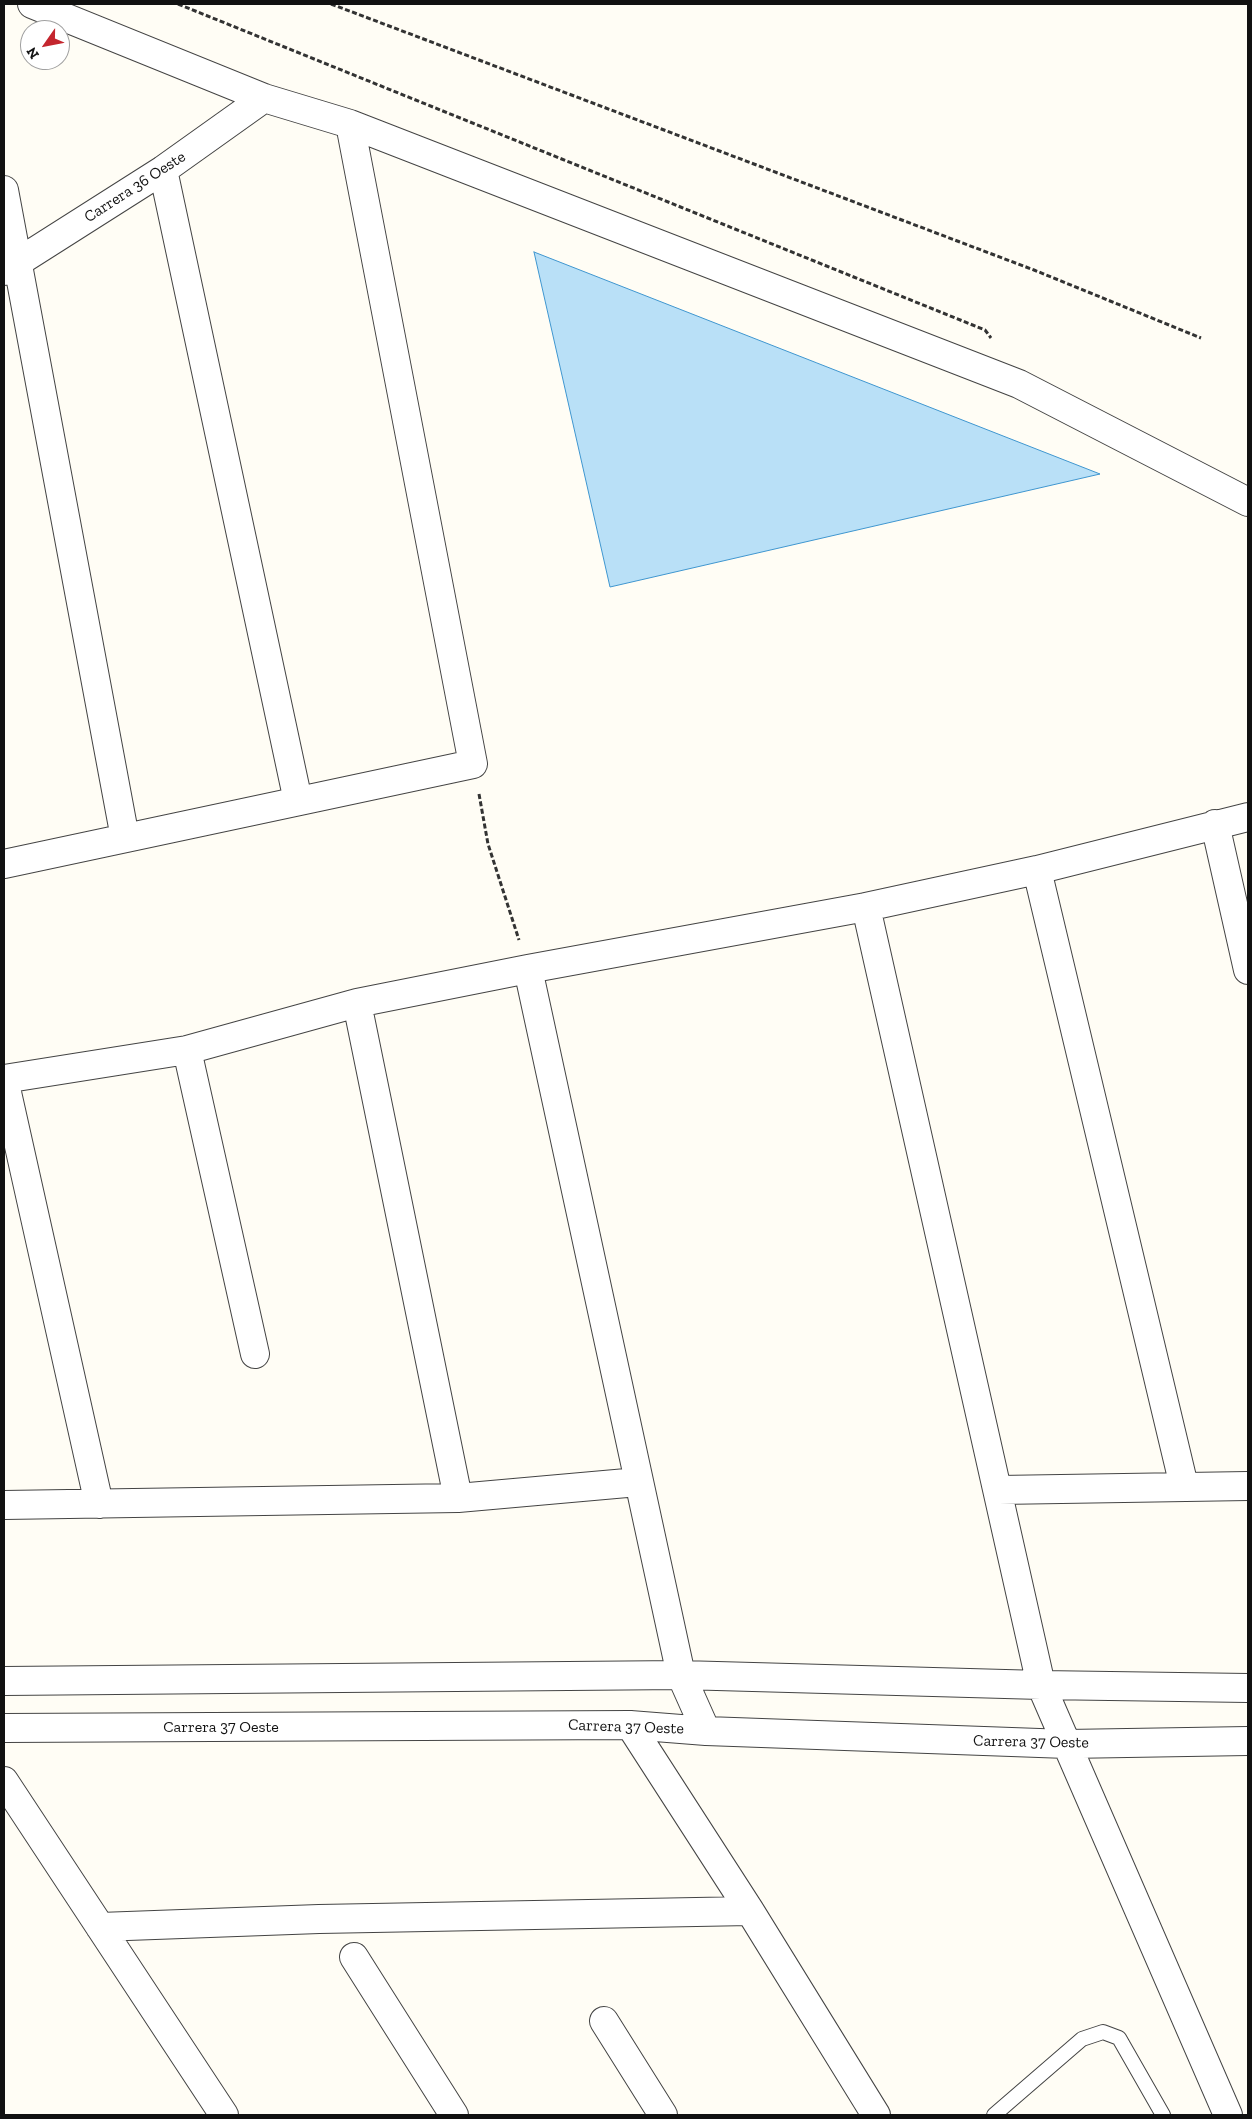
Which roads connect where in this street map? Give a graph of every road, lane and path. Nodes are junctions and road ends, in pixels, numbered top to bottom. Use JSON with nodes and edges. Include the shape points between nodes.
{"nodes":[{"id":1,"x":32,"y":4,"type":"edge"},
{"id":2,"x":178,"y":4,"type":"edge"},
{"id":3,"x":331,"y":4,"type":"edge"},
{"id":4,"x":264,"y":98,"type":"junction"},
{"id":5,"x":350,"y":124,"type":"junction"},
{"id":6,"x":164,"y":170,"type":"junction"},
{"id":7,"x":4,"y":190,"type":"edge"},
{"id":8,"x":10,"y":267,"type":"edge"},
{"id":9,"x":1201,"y":338,"type":"dead end"},
{"id":10,"x":1019,"y":384,"type":"junction"},
{"id":11,"x":1248,"y":502,"type":"edge"},
{"id":12,"x":473,"y":764,"type":"junction"},
{"id":13,"x":298,"y":801,"type":"junction"},
{"id":14,"x":1248,"y":817,"type":"edge"},
{"id":15,"x":1215,"y":824,"type":"junction"},
{"id":16,"x":125,"y":838,"type":"junction"},
{"id":17,"x":4,"y":864,"type":"edge"},
{"id":18,"x":1038,"y":870,"type":"junction"},
{"id":19,"x":866,"y":907,"type":"junction"},
{"id":20,"x":528,"y":969,"type":"junction"},
{"id":21,"x":1248,"y":970,"type":"edge"},
{"id":22,"x":357,"y":1003,"type":"junction"},
{"id":23,"x":187,"y":1050,"type":"junction"},
{"id":24,"x":4,"y":1079,"type":"edge"},
{"id":25,"x":255,"y":1354,"type":"dead end"},
{"id":26,"x":638,"y":1482,"type":"junction"},
{"id":27,"x":1184,"y":1486,"type":"junction"},
{"id":28,"x":1248,"y":1486,"type":"edge"},
{"id":29,"x":998,"y":1490,"type":"junction"},
{"id":30,"x":458,"y":1498,"type":"junction"},
{"id":31,"x":99,"y":1504,"type":"junction"},
{"id":32,"x":4,"y":1505,"type":"edge"},
{"id":33,"x":681,"y":1675,"type":"junction"},
{"id":34,"x":4,"y":1682,"type":"edge"},
{"id":35,"x":1041,"y":1686,"type":"junction"},
{"id":36,"x":1248,"y":1688,"type":"edge"},
{"id":37,"x":630,"y":1725,"type":"junction"},
{"id":38,"x":4,"y":1728,"type":"edge"},
{"id":39,"x":706,"y":1731,"type":"junction"},
{"id":40,"x":1248,"y":1741,"type":"edge"},
{"id":41,"x":1068,"y":1744,"type":"junction"},
{"id":42,"x":4,"y":1781,"type":"edge"},
{"id":43,"x":750,"y":1911,"type":"junction"},
{"id":44,"x":100,"y":1927,"type":"junction"},
{"id":45,"x":354,"y":1957,"type":"dead end"},
{"id":46,"x":604,"y":2022,"type":"dead end"},
{"id":47,"x":224,"y":2115,"type":"edge"},
{"id":48,"x":454,"y":2115,"type":"edge"},
{"id":49,"x":663,"y":2115,"type":"edge"},
{"id":50,"x":876,"y":2115,"type":"edge"},
{"id":51,"x":994,"y":2115,"type":"edge"},
{"id":52,"x":1163,"y":2115,"type":"edge"},
{"id":53,"x":1228,"y":2115,"type":"edge"}],
"edges":[{"from":1,"to":4,"type":"street"},
{"from":2,"to":10,"type":"path","via":[[985,330]]},
{"from":3,"to":9,"type":"path","via":[[1025,267]]},
{"from":4,"to":5,"type":"street"},
{"from":4,"to":6,"type":"street","name":"Carrera 36 Oeste"},
{"from":5,"to":10,"type":"street"},
{"from":5,"to":12,"type":"street"},
{"from":6,"to":8,"type":"street","name":"Carrera 36 Oeste"},
{"from":6,"to":13,"type":"street"},
{"from":7,"to":8,"type":"street"},
{"from":8,"to":16,"type":"street"},
{"from":10,"to":11,"type":"street"},
{"from":12,"to":13,"type":"street"},
{"from":12,"to":20,"type":"path","via":[[488,844]]},
{"from":13,"to":16,"type":"street"},
{"from":14,"to":15,"type":"street"},
{"from":15,"to":18,"type":"street"},
{"from":15,"to":21,"type":"street"},
{"from":16,"to":17,"type":"street"},
{"from":18,"to":19,"type":"street"},
{"from":18,"to":27,"type":"street"},
{"from":19,"to":20,"type":"street"},
{"from":19,"to":29,"type":"street"},
{"from":20,"to":22,"type":"street"},
{"from":20,"to":26,"type":"street"},
{"from":22,"to":23,"type":"street"},
{"from":22,"to":30,"type":"street"},
{"from":23,"to":24,"type":"street"},
{"from":23,"to":25,"type":"street"},
{"from":24,"to":31,"type":"street"},
{"from":26,"to":30,"type":"street"},
{"from":26,"to":33,"type":"street"},
{"from":27,"to":28,"type":"street"},
{"from":27,"to":29,"type":"street"},
{"from":29,"to":35,"type":"street"},
{"from":30,"to":31,"type":"street"},
{"from":31,"to":32,"type":"street"},
{"from":33,"to":34,"type":"street"},
{"from":33,"to":35,"type":"street"},
{"from":33,"to":39,"type":"street"},
{"from":35,"to":36,"type":"street"},
{"from":35,"to":41,"type":"street"},
{"from":37,"to":38,"type":"street","name":"Carrera 37 Oeste"},
{"from":37,"to":39,"type":"street","name":"Carrera 37 Oeste"},
{"from":37,"to":43,"type":"street"},
{"from":39,"to":41,"type":"street","name":"Carrera 37 Oeste"},
{"from":40,"to":41,"type":"street","name":"Carrera 37 Oeste"},
{"from":41,"to":53,"type":"street"},
{"from":42,"to":44,"type":"street"},
{"from":43,"to":44,"type":"street"},
{"from":43,"to":50,"type":"street"},
{"from":44,"to":47,"type":"street"},
{"from":45,"to":48,"type":"street"},
{"from":46,"to":49,"type":"street"},
{"from":51,"to":52,"type":"lane","via":[[1082,2040],[1103,2032],[1119,2038]]}]}
